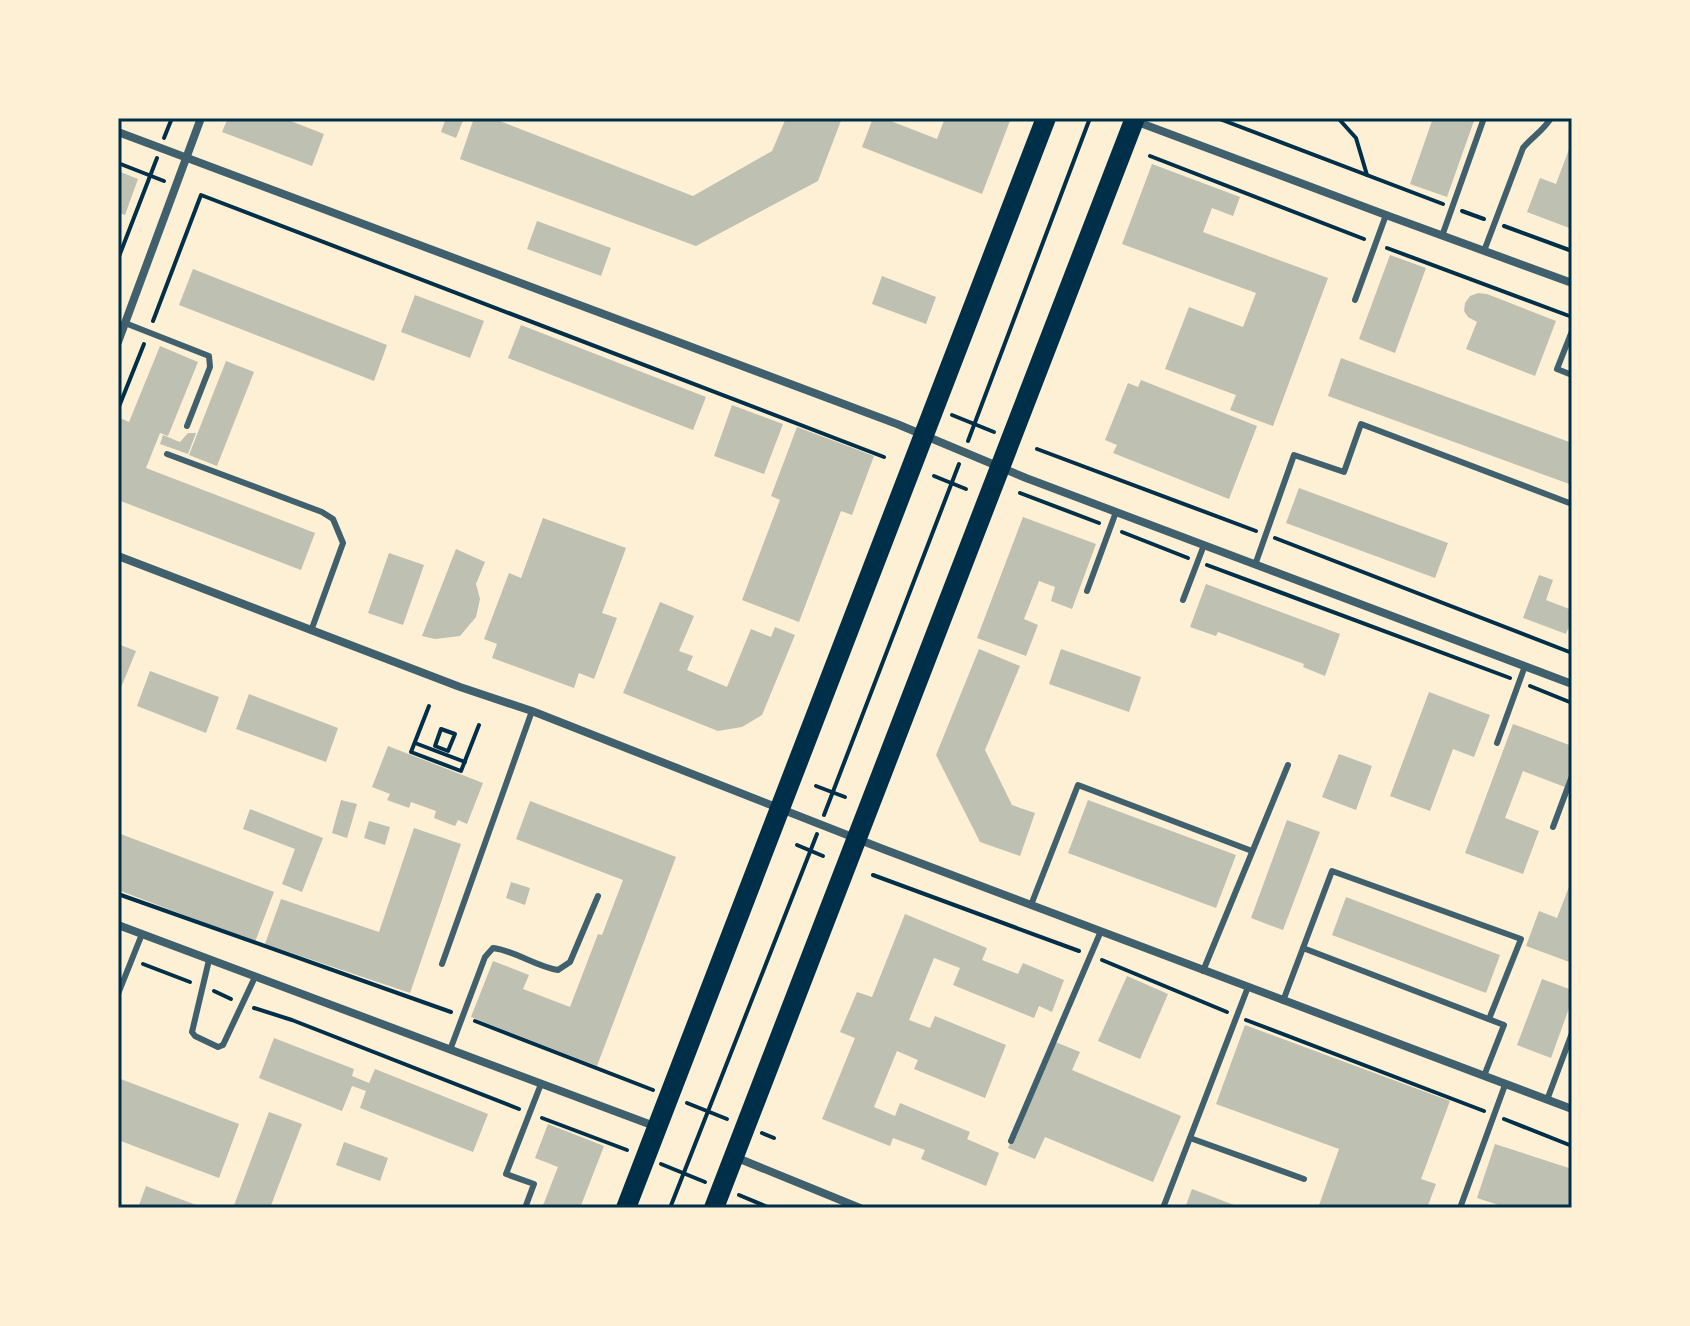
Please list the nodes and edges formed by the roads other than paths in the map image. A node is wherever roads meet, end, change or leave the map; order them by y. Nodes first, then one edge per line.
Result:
1 (201, 118) edge
2 (1046, 118) edge
3 (1484, 118) edge
4 (1551, 118) edge
5 (1135, 119) edge
6 (118, 132) edge
7 (186, 158) junction
8 (1386, 215) junction
9 (1442, 236) junction
10 (1484, 251) junction
11 (1572, 283) edge
12 (1355, 300) dead end
13 (125, 323) junction
14 (1572, 331) edge
15 (118, 342) edge
16 (1572, 375) edge
17 (187, 426) dead end
18 (924, 434) junction
19 (167, 454) dead end
20 (999, 466) junction
21 (1572, 504) edge
22 (1116, 512) junction
23 (1204, 545) junction
24 (118, 556) edge
25 (1255, 565) junction
26 (1087, 591) dead end
27 (1183, 600) dead end
28 (311, 631) junction
29 (1525, 666) junction
30 (1572, 684) edge
31 (532, 711) junction
32 (1497, 743) dead end
33 (1288, 765) dead end
34 (1572, 776) edge
35 (780, 809) junction
36 (1553, 827) dead end
37 (856, 839) junction
38 (1252, 851) junction
39 (598, 896) dead end
40 (1031, 905) junction
41 (118, 925) edge
42 (1101, 931) junction
43 (142, 934) junction
44 (1303, 948) junction
45 (209, 960) junction
46 (442, 964) dead end
47 (1203, 971) junction
48 (255, 977) junction
49 (1248, 987) junction
50 (118, 994) edge
51 (1283, 1001) junction
52 (1489, 1019) junction
53 (1572, 1033) edge
54 (450, 1050) junction
55 (1484, 1076) junction
56 (541, 1084) junction
57 (1505, 1085) junction
58 (1547, 1100) junction
59 (1572, 1109) edge
60 (657, 1127) junction
61 (1190, 1138) junction
62 (1011, 1141) dead end
63 (734, 1157) junction
64 (1304, 1179) dead end
65 (525, 1208) edge
66 (626, 1208) edge
67 (714, 1208) edge
68 (860, 1208) edge
69 (1163, 1208) edge
70 (1460, 1208) edge

1 - 7 street
2 - 18 main road
3 - 9 lane
4 - 10 lane
5 - 8 street
5 - 20 main road
6 - 7 street
7 - 13 street
7 - 18 street
8 - 9 street
8 - 12 lane
9 - 10 street
10 - 11 street
13 - 15 street
13 - 17 lane
14 - 16 lane
18 - 20 street
18 - 35 main road
19 - 28 lane
20 - 22 street
20 - 37 main road
21 - 25 lane
22 - 23 street
22 - 26 lane
23 - 25 street
23 - 27 lane
24 - 28 street
25 - 29 street
28 - 31 street
29 - 30 street
29 - 32 lane
31 - 35 street
31 - 46 lane
33 - 38 lane
34 - 36 lane
35 - 37 street
35 - 60 main road
37 - 40 street
37 - 63 main road
38 - 40 lane
38 - 47 lane
39 - 54 lane
40 - 42 street
41 - 43 street
42 - 47 street
42 - 62 lane
43 - 45 street
43 - 50 lane
44 - 51 lane
44 - 52 lane
44 - 52 lane
45 - 48 street
45 - 48 lane
47 - 49 street
48 - 54 street
49 - 51 street
49 - 61 lane
51 - 55 street
52 - 55 lane
53 - 58 lane
54 - 56 street
55 - 57 street
56 - 60 street
56 - 65 lane
57 - 58 street
57 - 70 lane
58 - 59 street
60 - 66 main road
61 - 64 lane
61 - 69 lane
63 - 67 main road
63 - 68 street

